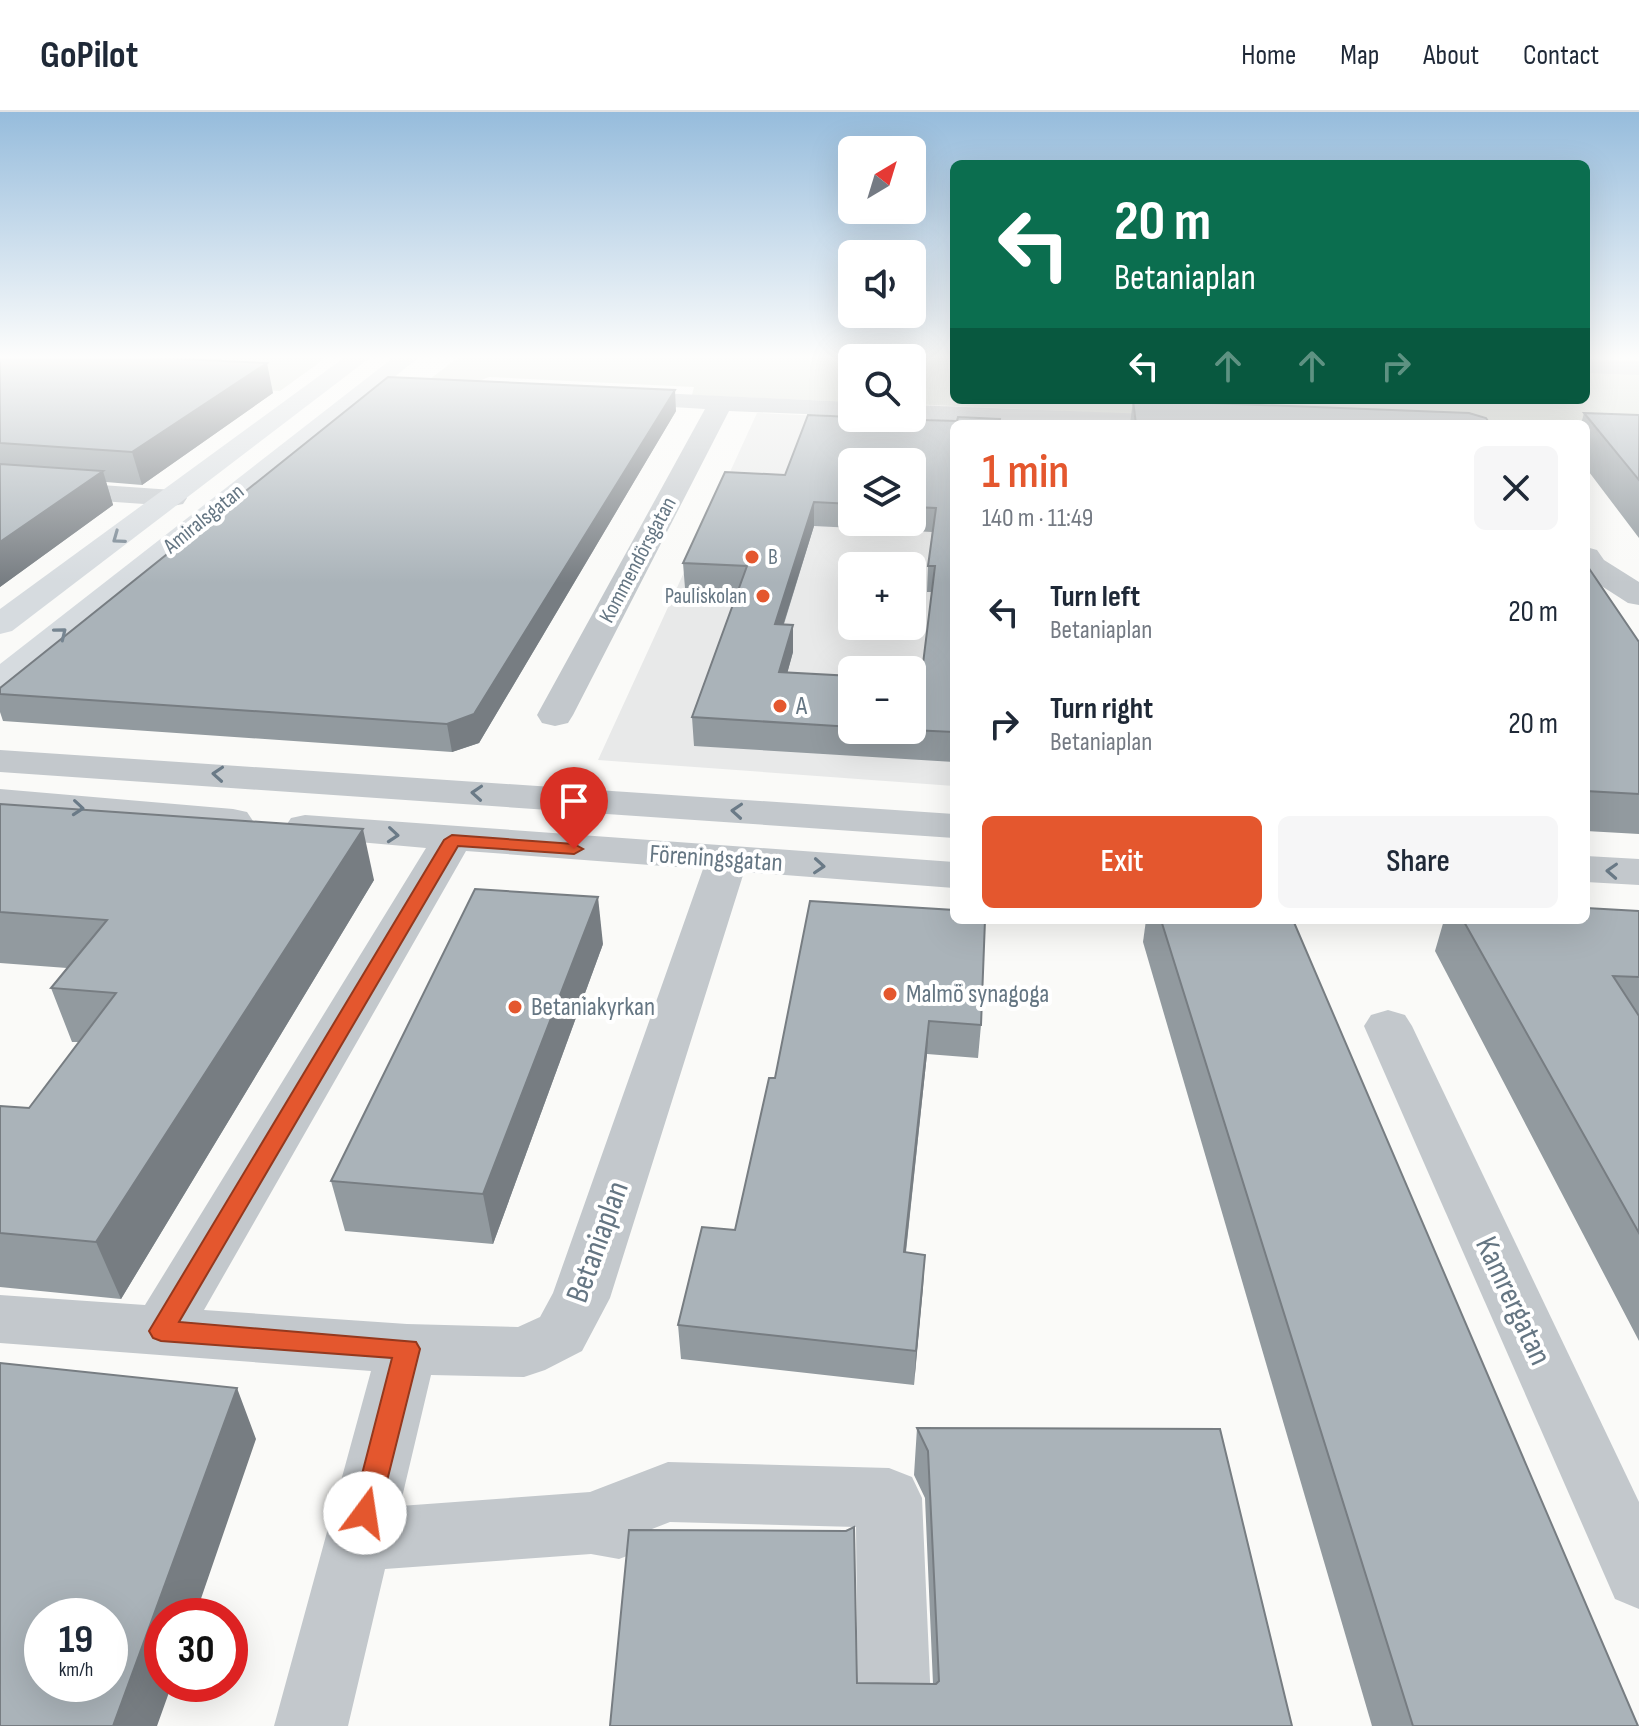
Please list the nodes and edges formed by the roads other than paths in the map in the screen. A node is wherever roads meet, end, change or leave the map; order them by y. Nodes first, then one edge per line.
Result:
1 (260, 432) edge
2 (313, 432) edge
3 (705, 432) edge
4 (0, 486) edge
5 (173, 498) junction
6 (1590, 563) edge
7 (1639, 596) edge
8 (0, 624) edge
9 (0, 681) edge
10 (555, 715) dead end
11 (0, 761) edge
12 (0, 801) edge
13 (950, 826) edge
14 (452, 840) junction
15 (727, 860) junction
16 (1590, 869) edge
17 (1639, 872) edge
18 (950, 875) edge
19 (1388, 1026) dead end
20 (0, 1319) edge
21 (161, 1331) junction
22 (407, 1349) junction
23 (591, 1523) junction
24 (358, 1540) junction
25 (845, 1542) edge
26 (1639, 1576) edge
27 (311, 1726) edge
28 (895, 1726) edge

1 - 5 main road, Amiralsgatan
9 -> 2 main road, Amiralsgatan
3 - 10 street, Kommendörsgatan
4 - 5 street, Amiralsgatan
5 -> 8 main road, Amiralsgatan
6 - 7 street
13 -> 11 street, Föreningsgatan
12 -> 14 street, Föreningsgatan
14 - 15 street, Föreningsgatan
14 - 21 street
15 -> 18 street, Föreningsgatan
15 - 22 street, Betaniaplan
17 -> 16 street
19 - 26 street, Kamrergatan
20 - 21 street, Betaniaplan
21 - 22 street, Betaniaplan
22 - 24 street
23 - 24 street
23 - 25 street
23 - 28 street
24 - 27 street

